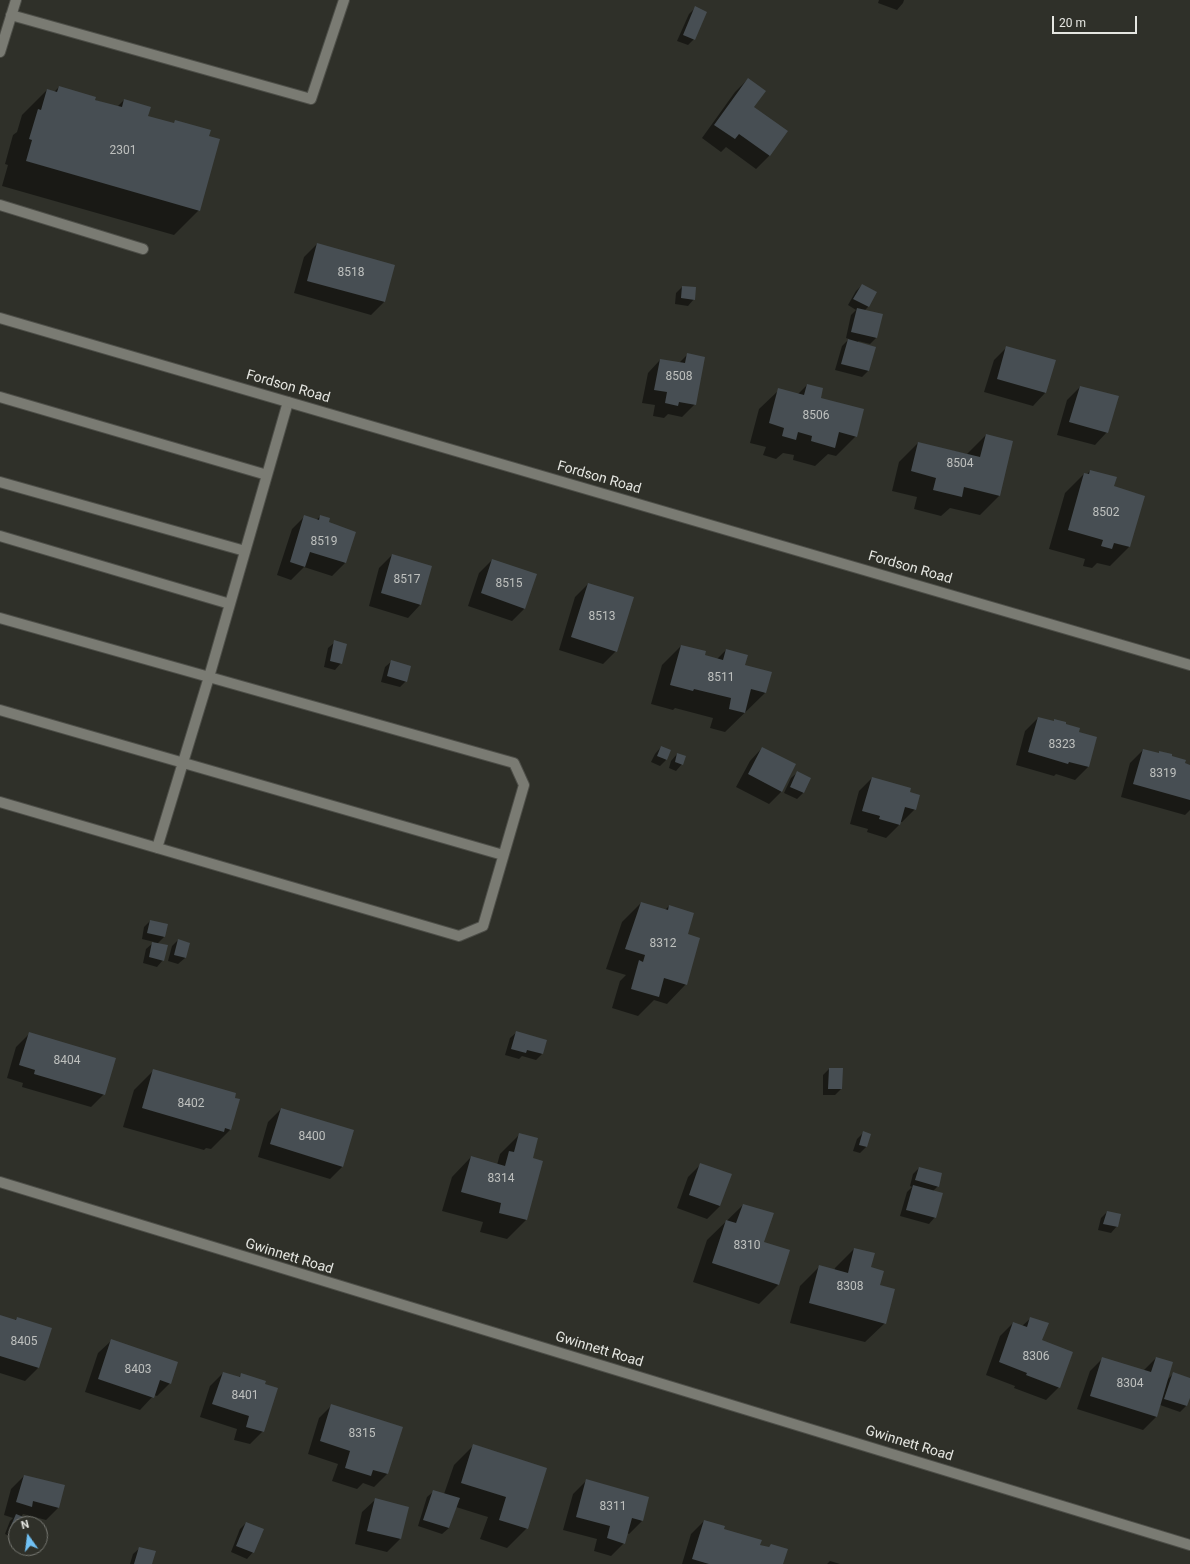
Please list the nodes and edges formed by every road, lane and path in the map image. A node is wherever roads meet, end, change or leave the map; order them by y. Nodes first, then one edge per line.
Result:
1 (16, 0) edge
2 (344, 0) edge
3 (11, 15) junction
4 (0, 52) edge
5 (0, 206) edge
6 (143, 249) dead end
7 (0, 318) edge
8 (0, 397) edge
9 (288, 402) junction
10 (267, 475) junction
11 (0, 482) edge
12 (0, 536) edge
13 (245, 551) junction
14 (230, 604) junction
15 (0, 618) edge
16 (1190, 665) edge
17 (209, 677) junction
18 (0, 710) edge
19 (183, 763) junction
20 (0, 802) edge
21 (157, 848) junction
22 (503, 855) junction
23 (0, 1182) edge
24 (1190, 1545) edge

1 - 3 street
2 - 3 street
3 - 4 street
5 - 6 street
7 - 9 street, Fordson Road
8 - 10 street
9 - 10 street
9 - 16 street, Fordson Road
10 - 13 street
11 - 13 street
12 - 14 street
13 - 14 street
14 - 17 street
15 - 17 street
17 - 19 street
17 - 22 street
18 - 19 street
19 - 21 street
19 - 22 street
20 - 21 street
21 - 22 street
23 - 24 street, Gwinnett Road

